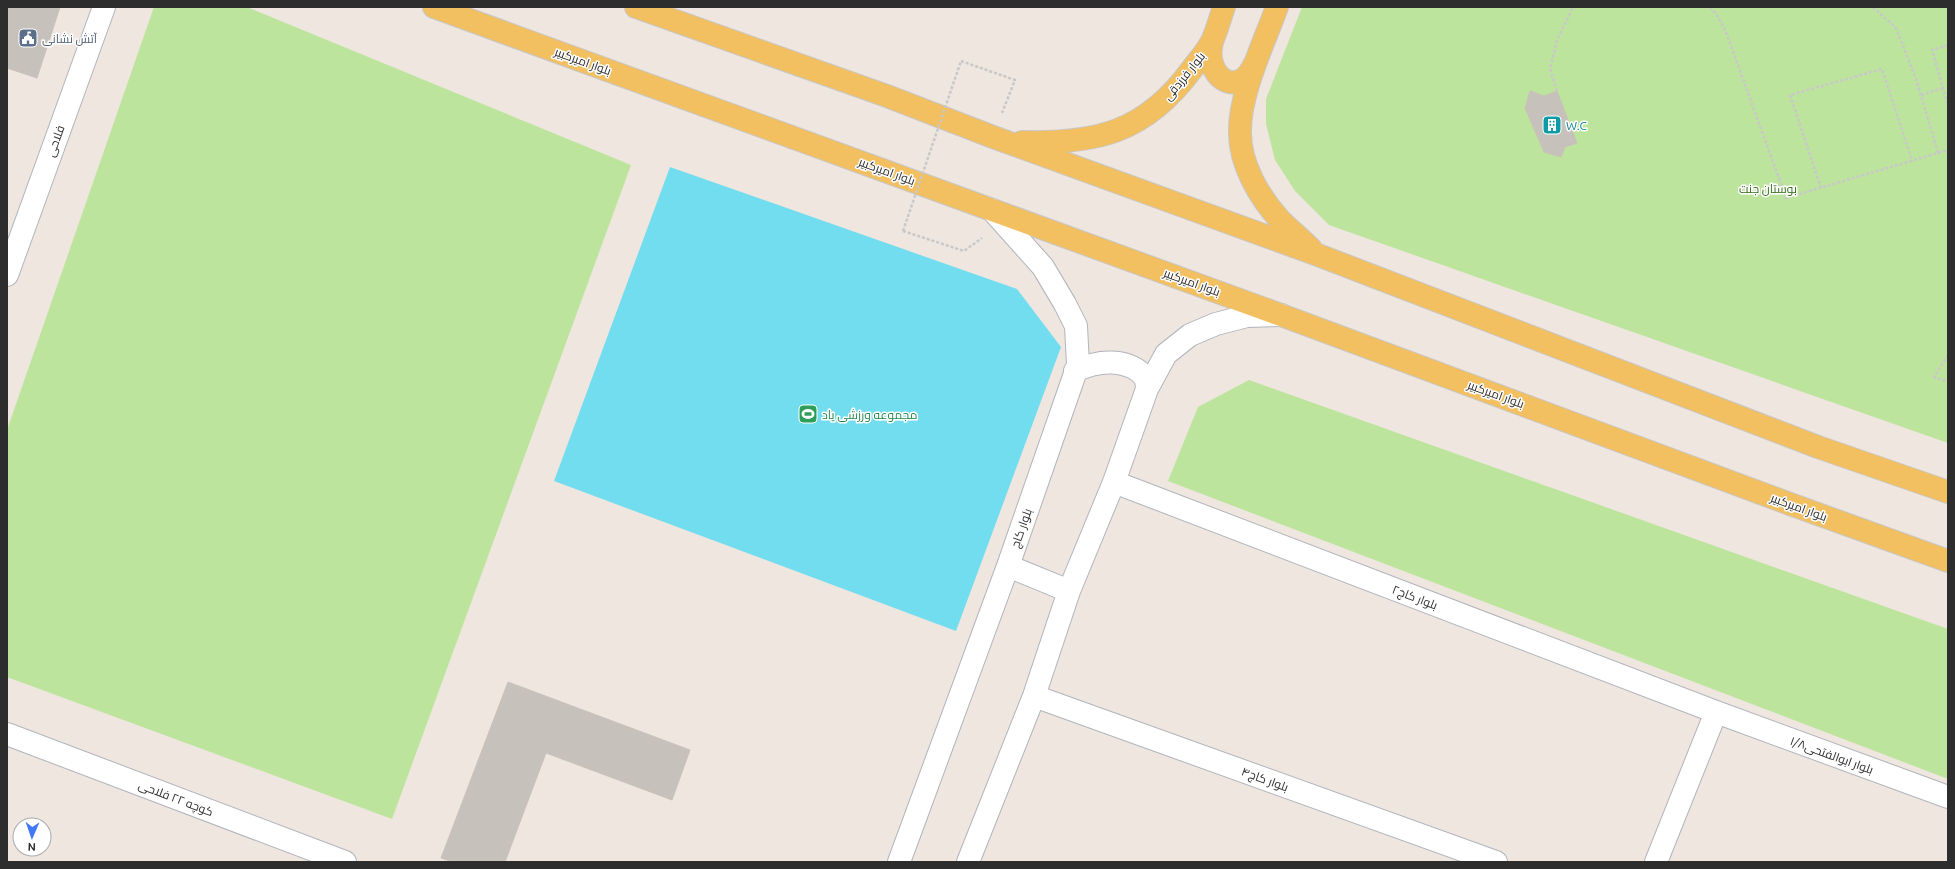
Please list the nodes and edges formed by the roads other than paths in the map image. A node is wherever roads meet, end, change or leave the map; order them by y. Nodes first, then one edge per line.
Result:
1 (104, 7) edge
2 (434, 7) edge
3 (636, 7) edge
4 (1224, 7) edge
5 (1277, 7) edge
6 (1212, 42) junction
7 (1259, 57) junction
8 (999, 140) junction
9 (992, 210) junction
10 (15, 225) edge
11 (1318, 255) junction
12 (7, 275) edge
13 (1281, 314) junction
14 (1075, 371) junction
15 (1147, 389) junction
16 (1114, 482) junction
17 (1948, 492) edge
18 (1948, 561) edge
19 (1008, 566) junction
20 (1069, 591) junction
21 (1034, 696) junction
22 (1716, 712) junction
23 (7, 734) edge
24 (1948, 797) edge
25 (345, 862) edge
26 (898, 862) edge
27 (968, 862) edge
28 (1496, 862) edge
29 (1656, 862) edge

1 - 10 street, فلاحی
2 - 9 main road, بلوار امیرکبیر
3 - 8 main road
4 - 6 main road, بلوار فرزدقی
5 - 7 main road
6 - 7 main road
6 - 8 main road, بلوار فرزدقی
7 - 11 main road
8 - 11 main road
9 - 13 main road, بلوار امیرکبیر
9 - 14 street, بلوار کاج
10 - 12 street, فلاحی
11 - 17 main road
13 - 15 street
13 - 18 main road, بلوار امیرکبیر
14 - 15 street
14 - 19 street, بلوار کاج
15 - 16 street
16 - 20 street
16 - 22 street, بلوار کاج۲
19 - 20 street
19 - 26 street, بلوار کاج
20 - 21 street
21 - 27 street
21 - 28 street, بلوار کاج۴
22 - 24 street, بلوار ابوالفتحی۱/۸
22 - 29 street
23 - 25 street, کوچه ۲۲ فلاحی

